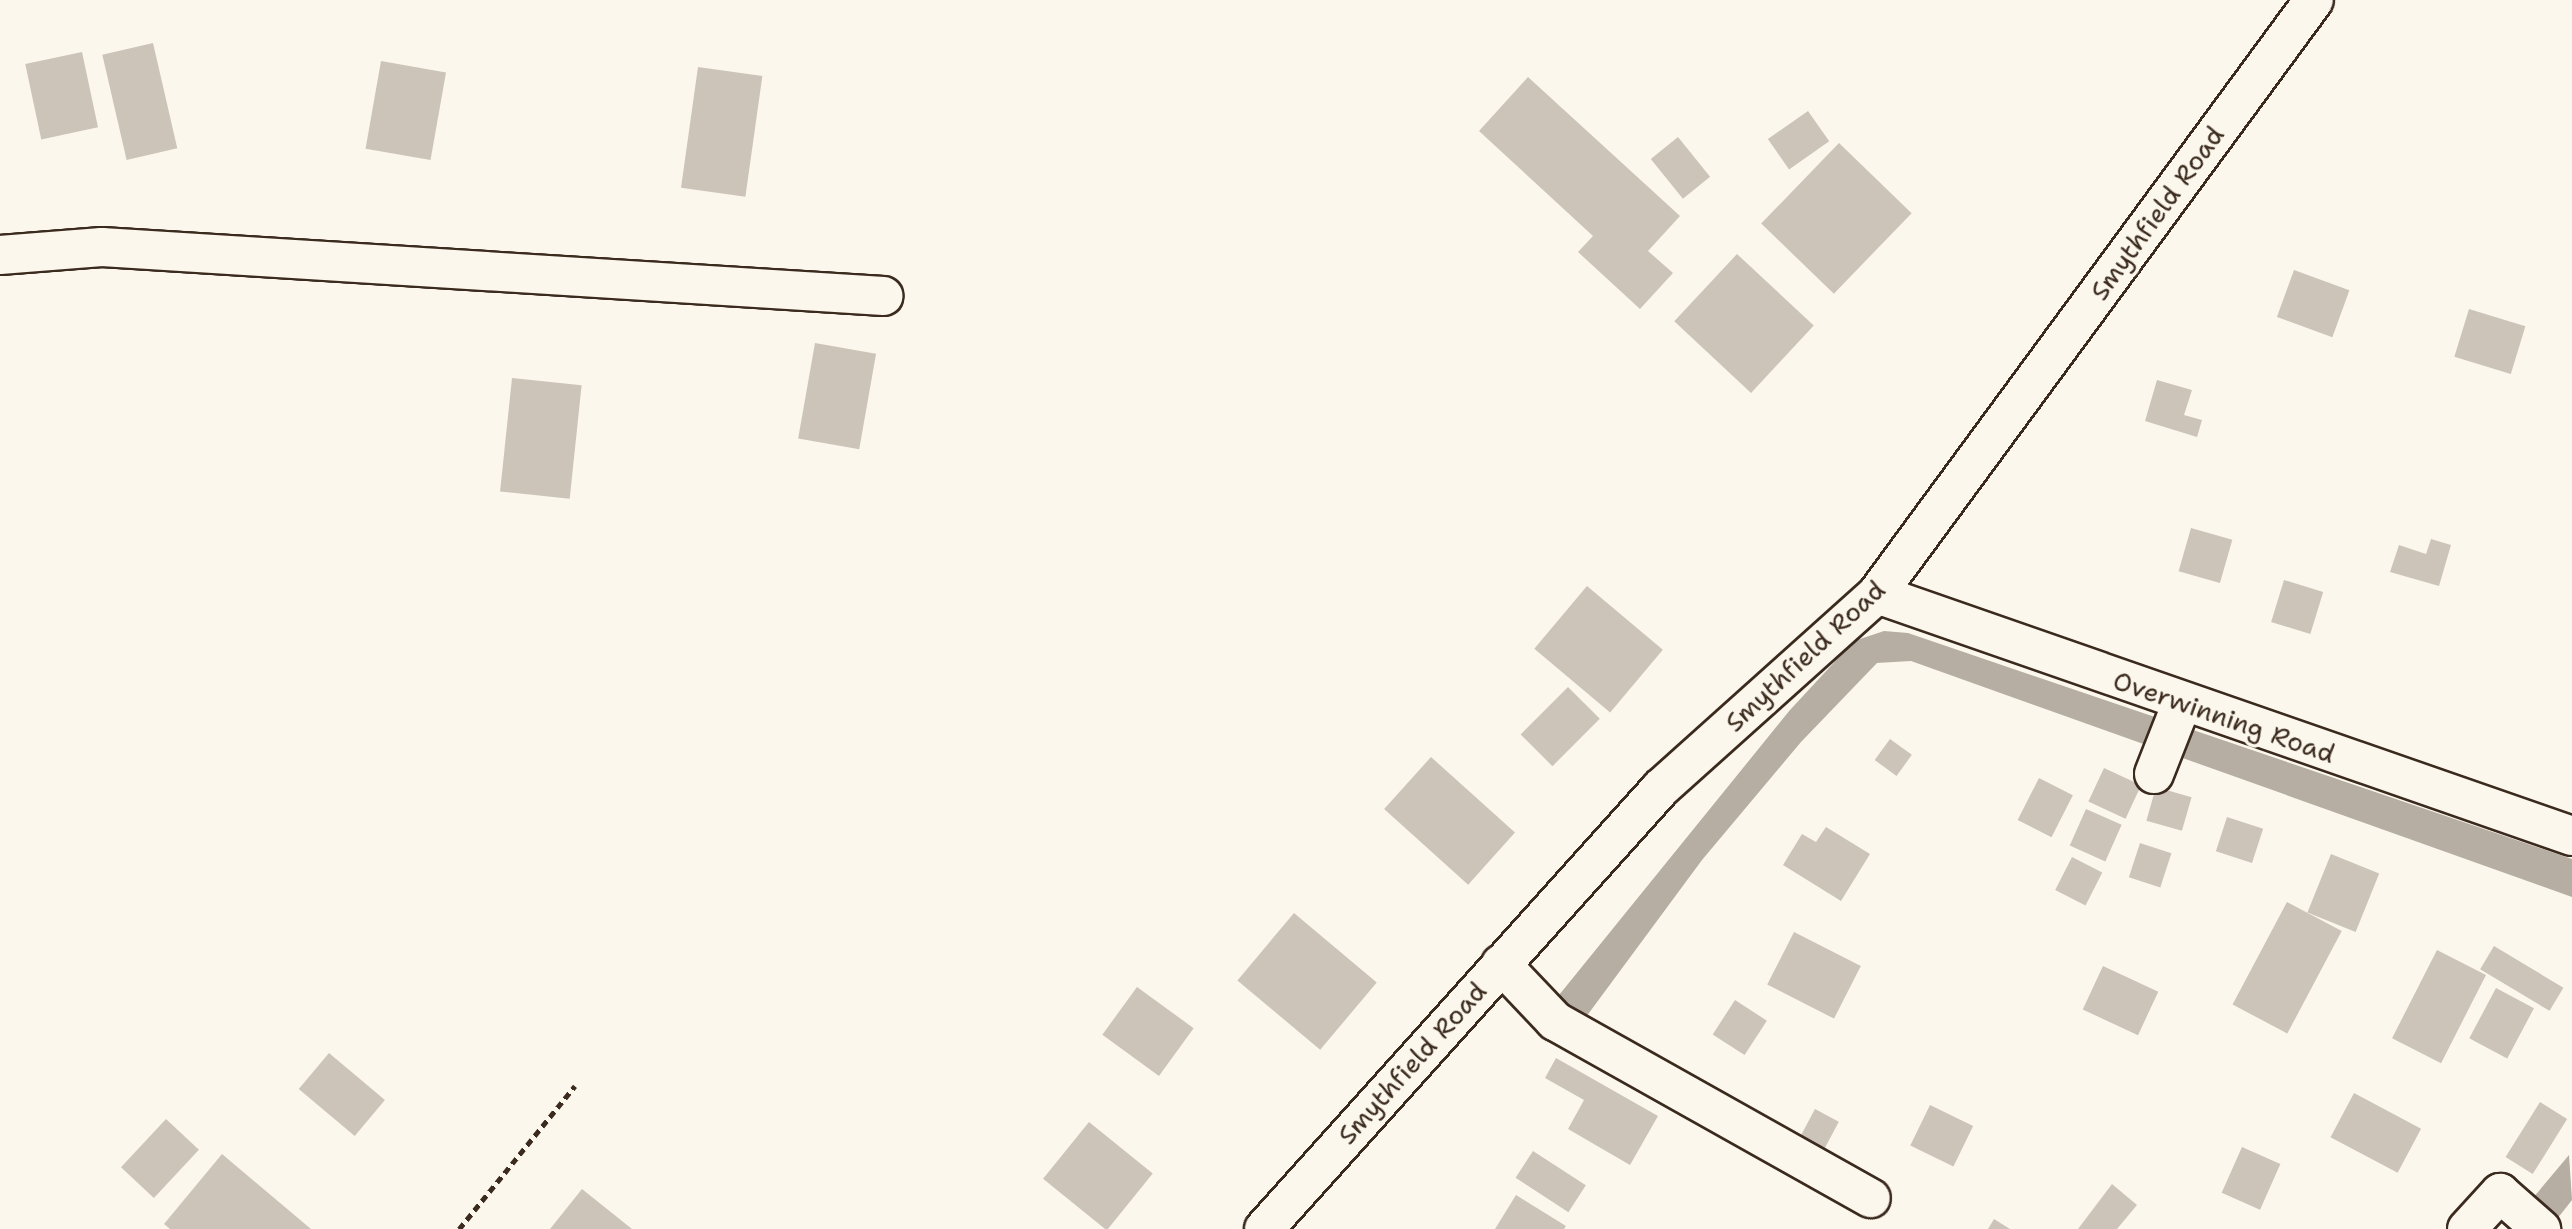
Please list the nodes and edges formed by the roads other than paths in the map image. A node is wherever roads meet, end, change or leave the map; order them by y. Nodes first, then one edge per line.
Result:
1 (2314, 0) edge
2 (0, 256) edge
3 (883, 296) dead end
4 (1877, 594) junction
5 (2179, 711) junction
6 (2156, 769) dead end
7 (2572, 836) edge
8 (1501, 964) junction
9 (1871, 1198) dead end
10 (2520, 1211) edge
11 (1264, 1229) edge
12 (2467, 1229) edge

1 - 4 street, Smythfield Road
2 - 3 street
4 - 5 street, Overwinning Road
4 - 8 street, Smythfield Road
5 - 6 street
5 - 7 street, Overwinning Road
8 - 9 street
8 - 11 street, Smythfield Road
10 - 12 street

